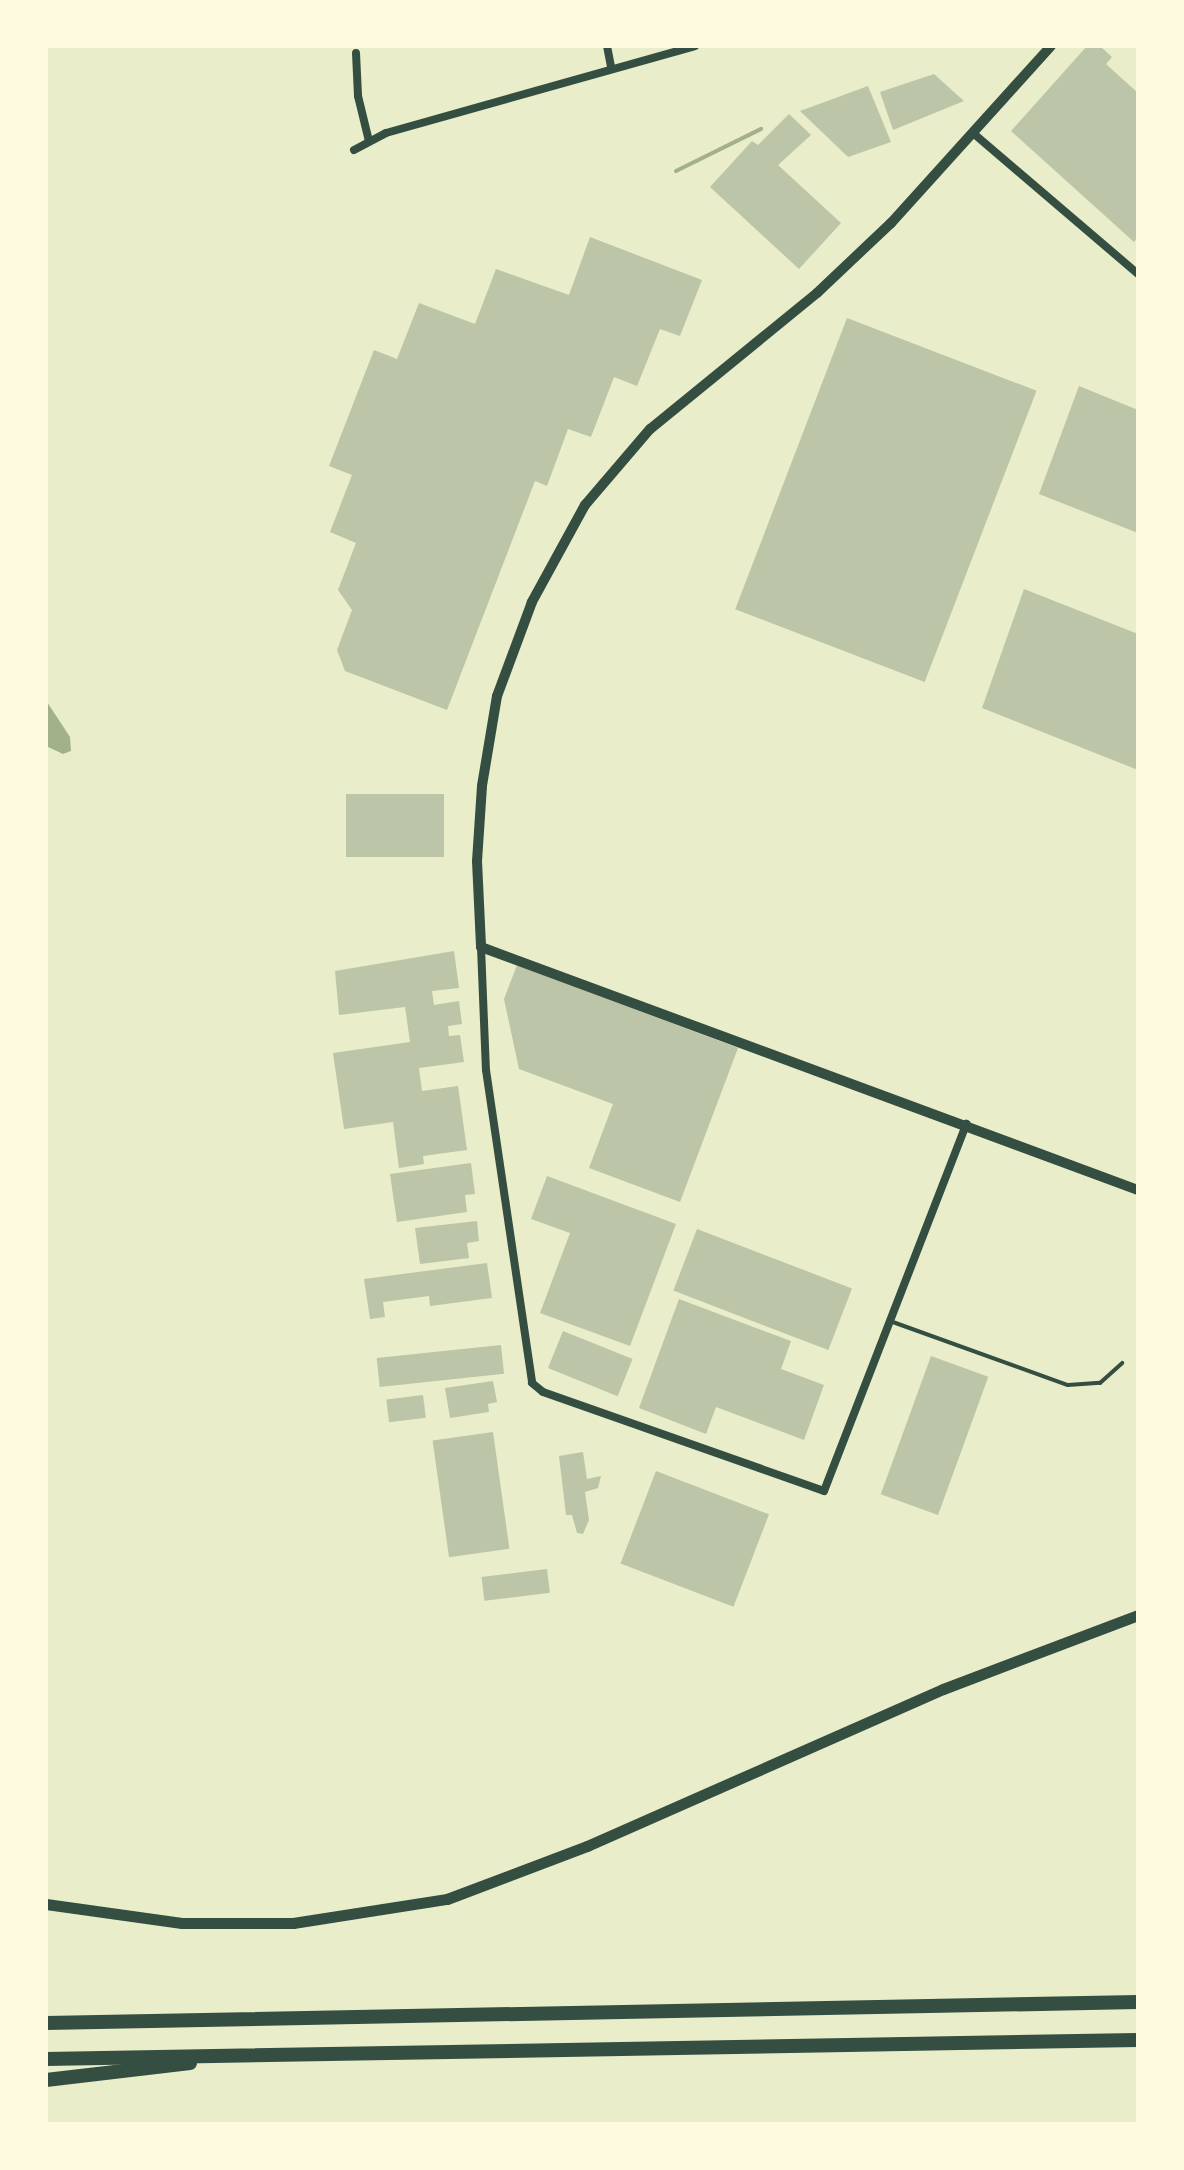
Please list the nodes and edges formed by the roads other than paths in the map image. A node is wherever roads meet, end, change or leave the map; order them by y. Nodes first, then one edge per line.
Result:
1 (607, 46) edge
2 (695, 46) edge
3 (1051, 46) edge
4 (356, 53) dead end
5 (611, 67) junction
6 (973, 133) junction
7 (369, 141) junction
8 (354, 150) dead end
9 (1138, 274) edge
10 (481, 947) junction
11 (966, 1124) junction
12 (1138, 1190) edge
13 (890, 1321) junction
14 (1122, 1363) dead end
15 (1138, 1615) edge
16 (46, 1904) edge
17 (1138, 2002) edge
18 (46, 2023) edge
19 (1138, 2040) edge
20 (233, 2056) junction
21 (46, 2059) edge
22 (46, 2080) edge

1 - 5 street
2 - 5 street
3 - 6 street
4 - 7 street
5 - 7 street
6 - 9 street
6 - 10 street
7 - 8 street
10 - 11 street
10 - 13 street
11 - 12 street
11 - 13 street
13 - 14 lane
15 - 16 main road
17 - 18 highway
19 - 20 highway
20 - 21 highway
20 - 22 highway

